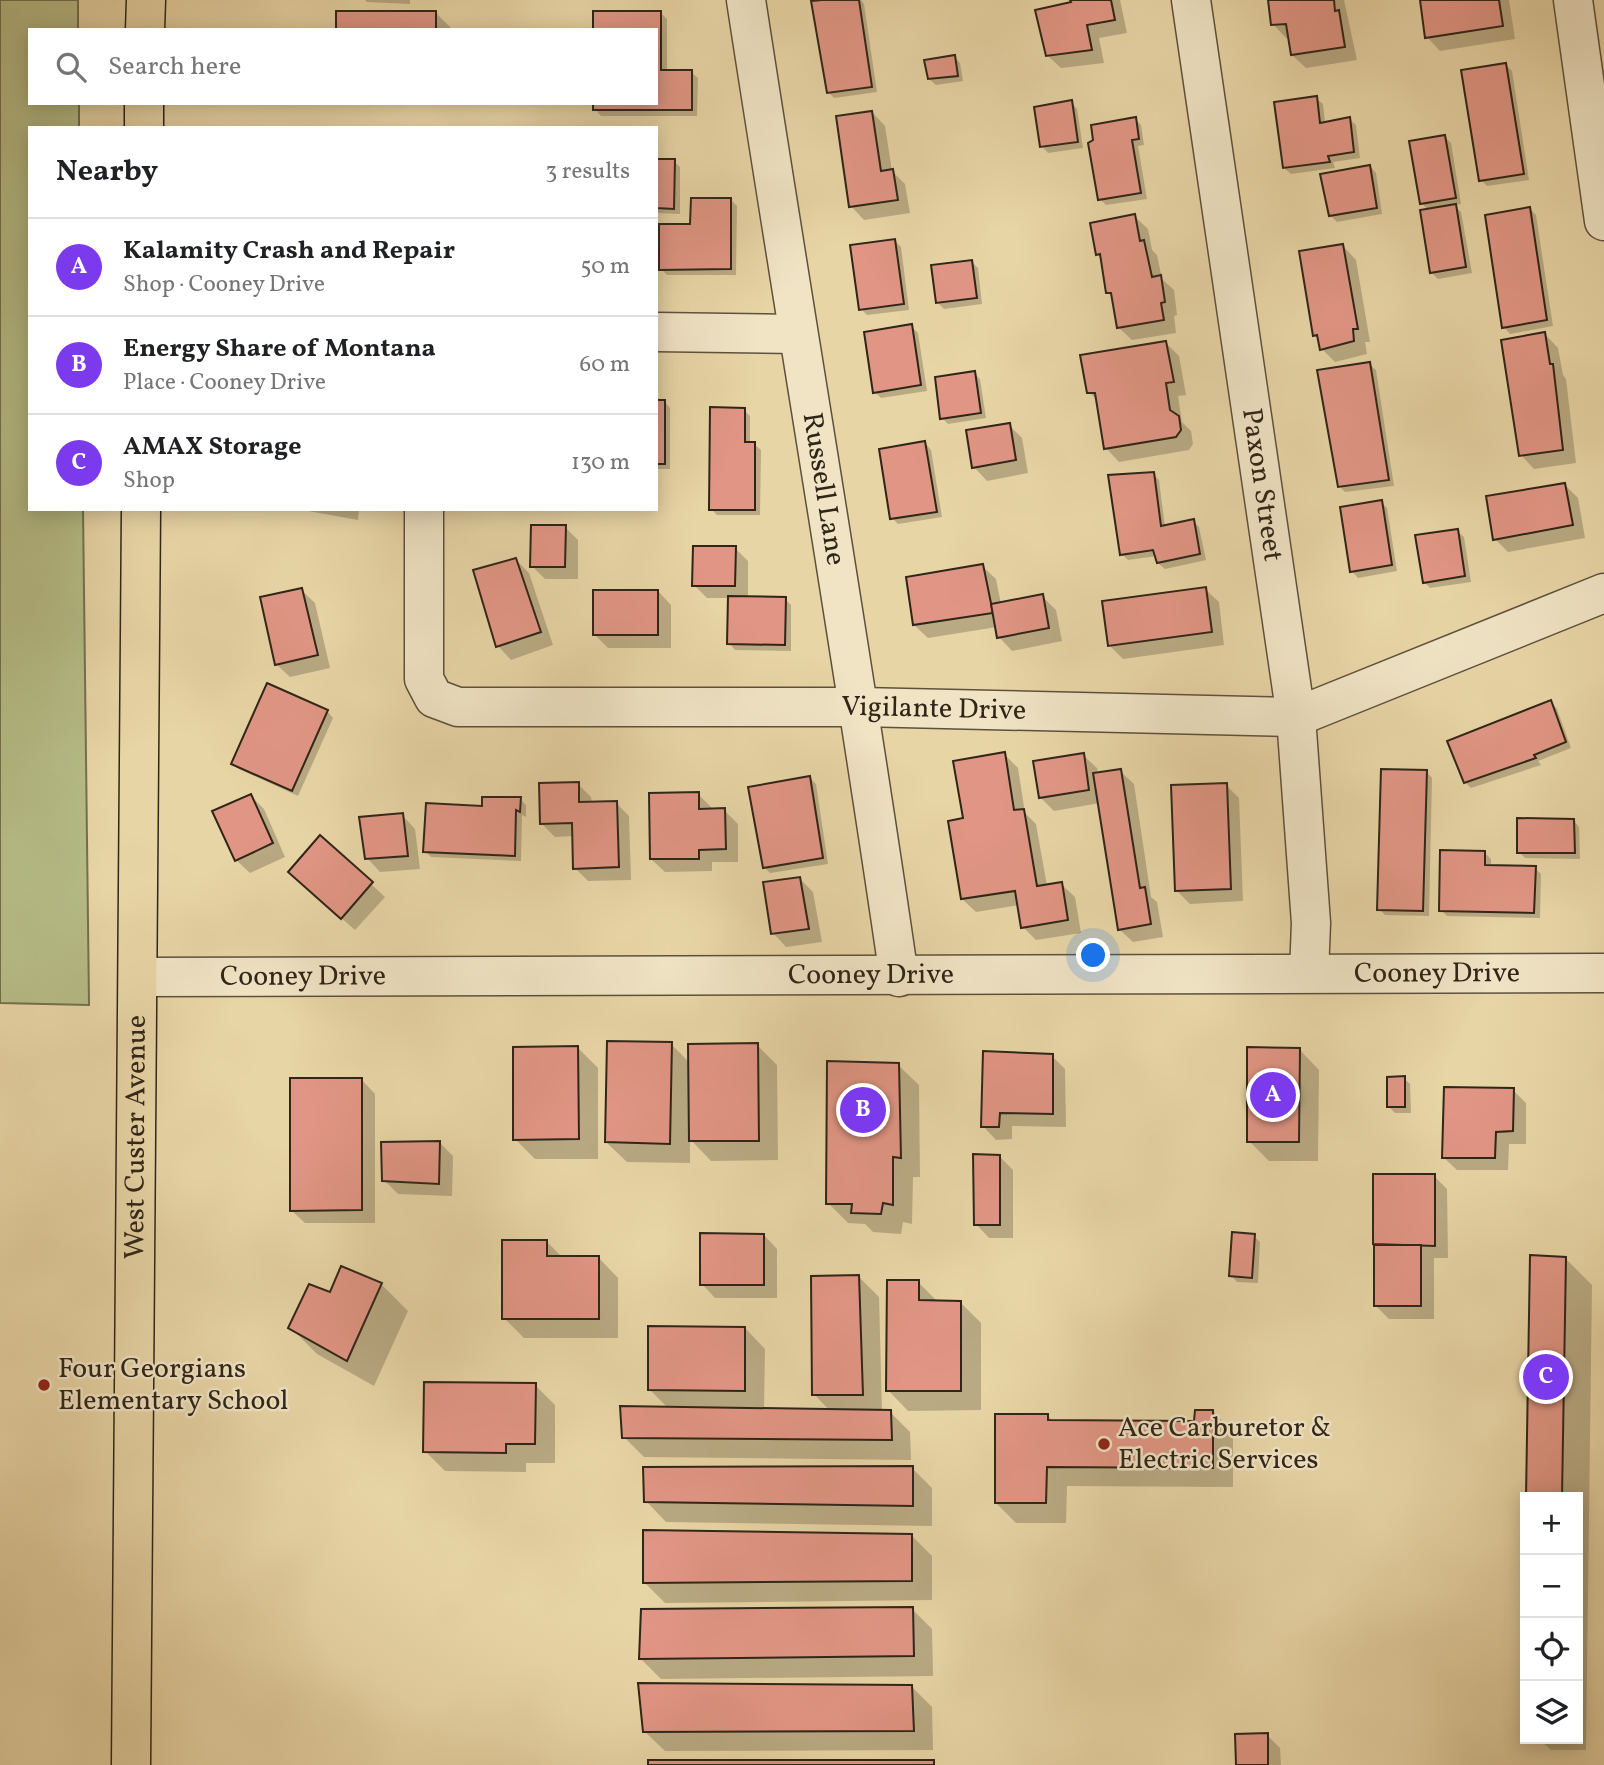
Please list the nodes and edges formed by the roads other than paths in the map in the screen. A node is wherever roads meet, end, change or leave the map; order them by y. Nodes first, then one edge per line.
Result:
1 (146, 0) edge
2 (746, 0) edge
3 (1191, 0) edge
4 (1573, 0) edge
5 (145, 28) edge
6 (144, 105) edge
7 (144, 126) edge
8 (1604, 221) edge
9 (658, 332) edge
10 (797, 334) junction
11 (141, 511) edge
12 (424, 511) edge
13 (1604, 593) edge
14 (860, 707) junction
15 (1296, 717) junction
16 (1309, 973) junction
17 (1604, 974) edge
18 (139, 977) junction
19 (899, 977) junction
20 (131, 1765) edge

1 - 5 main road
2 - 10 street, Russell Lane
3 - 15 street, Paxon Street
4 - 8 street
6 - 7 main road
9 - 10 street
10 - 14 street, Russell Lane
11 - 18 main road, West Custer Avenue
12 - 14 street, Vigilante Drive
13 - 15 street, Vigilante Drive
14 - 15 street, Vigilante Drive
14 - 19 street, Russell Lane
15 - 16 street, Paxon Street
16 - 17 street, Cooney Drive
16 - 19 street, Cooney Drive
18 - 19 street, Cooney Drive
18 - 20 main road, West Custer Avenue

